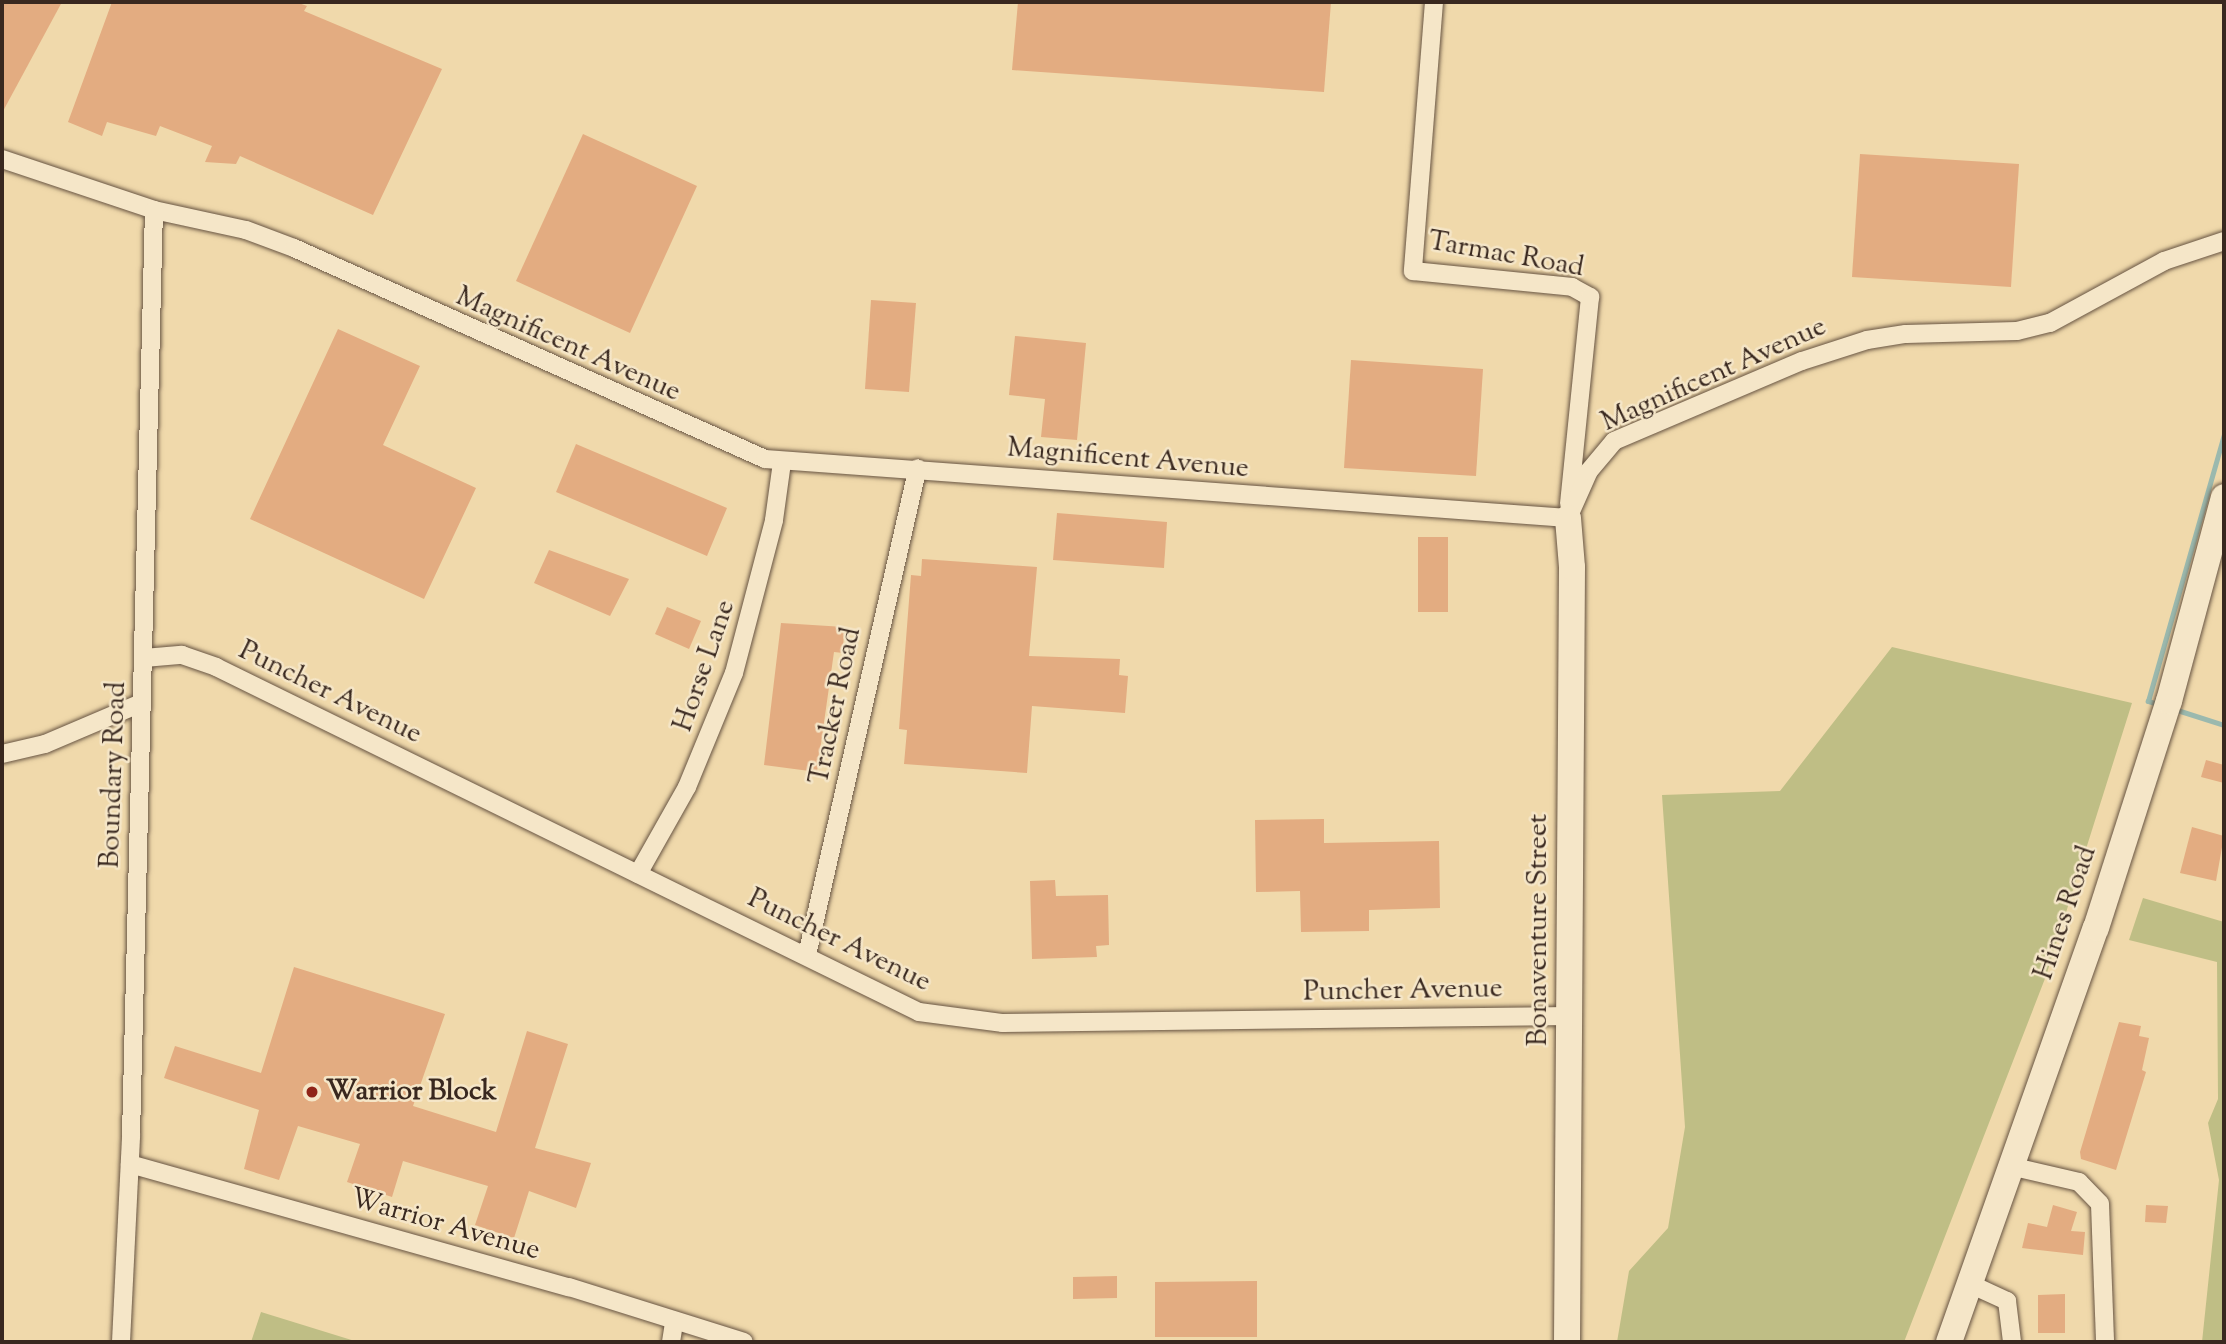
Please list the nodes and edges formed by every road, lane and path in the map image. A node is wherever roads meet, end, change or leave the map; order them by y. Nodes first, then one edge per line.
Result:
1 (1434, 2) edge
2 (2, 159) edge
3 (154, 210) junction
4 (2224, 241) edge
5 (782, 462) junction
6 (918, 468) junction
7 (2224, 498) edge
8 (1568, 518) junction
9 (144, 658) junction
10 (141, 703) junction
11 (2, 754) edge
12 (638, 874) junction
13 (807, 955) junction
14 (1570, 1016) junction
15 (130, 1164) junction
16 (2010, 1166) junction
17 (1970, 1284) junction
18 (674, 1323) junction
19 (121, 1342) edge
20 (671, 1342) edge
21 (744, 1342) edge
22 (1567, 1342) edge
23 (1949, 1342) edge
24 (2012, 1342) edge
25 (2105, 1342) edge

1 - 8 street, Tarmac Road
2 - 3 street, Magnificent Avenue
3 - 5 street, Magnificent Avenue
3 - 9 street, Boundary Road
4 - 8 street, Magnificent Avenue
5 - 6 street, Magnificent Avenue
5 - 12 street, Horse Lane
6 - 8 street, Magnificent Avenue
6 - 13 street, Tracker Road
7 - 16 street, Hines Road
8 - 14 street, Bonaventure Street
9 - 10 street, Boundary Road
9 - 12 street, Puncher Avenue
10 - 11 street
10 - 15 street, Boundary Road
12 - 13 street, Puncher Avenue
13 - 14 street, Puncher Avenue
14 - 22 street, Bonaventure Street
15 - 18 street, Warrior Avenue
15 - 19 street, Boundary Road
16 - 17 street, Hines Road
16 - 25 street
17 - 23 street, Hines Road
17 - 24 street
18 - 20 street
18 - 21 street, Warrior Avenue

